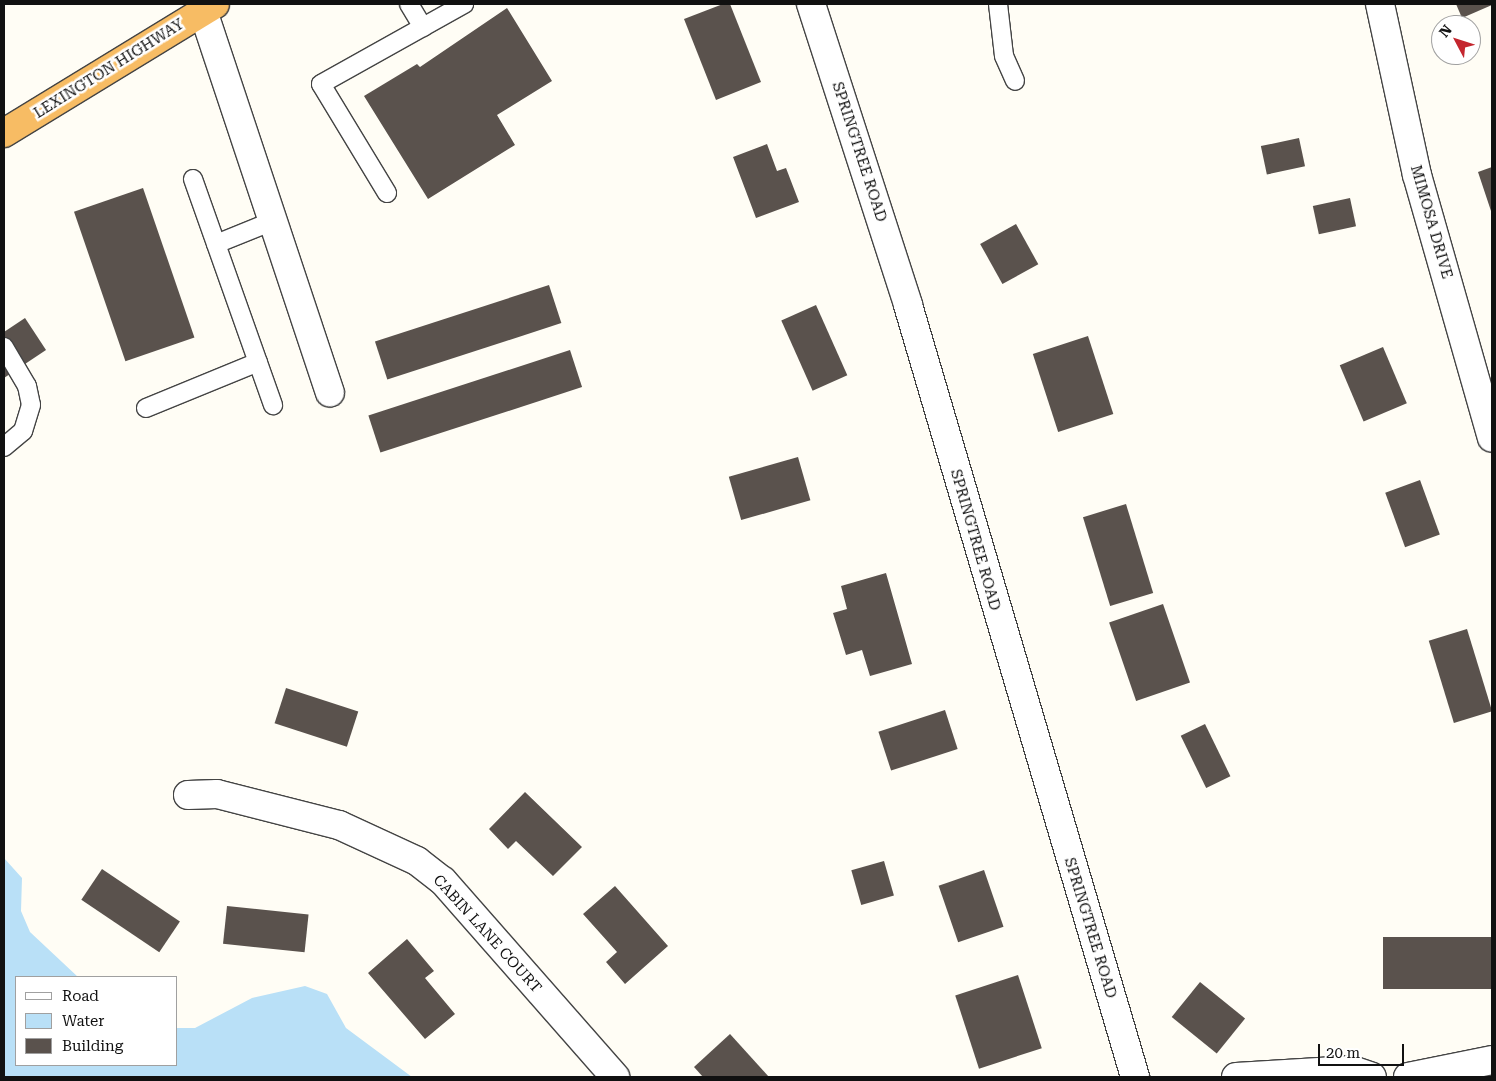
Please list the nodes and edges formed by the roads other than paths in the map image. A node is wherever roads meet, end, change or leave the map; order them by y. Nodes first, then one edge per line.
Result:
1 (409, 4) edge
2 (464, 4) edge
3 (811, 4) edge
4 (998, 4) edge
5 (1380, 4) edge
6 (209, 7) edge
7 (423, 27) junction
8 (1015, 81) dead end
9 (4, 133) edge
10 (193, 179) dead end
11 (387, 193) dead end
12 (273, 221) junction
13 (216, 244) junction
14 (4, 347) edge
15 (258, 362) junction
16 (330, 392) dead end
17 (273, 406) dead end
18 (146, 408) dead end
19 (1492, 438) edge
20 (4, 447) edge
21 (188, 795) dead end
22 (1492, 1060) edge
23 (615, 1077) edge
24 (1135, 1077) edge
25 (1236, 1077) edge
26 (1372, 1077) edge
27 (1408, 1077) edge

1 - 7 lane
2 - 7 lane
3 - 24 street, SPRINGTREE ROAD
4 - 8 lane
5 - 19 street, MIMOSA DRIVE
6 - 9 highway, LEXINGTON HIGHWAY
6 - 12 street
7 - 11 lane
10 - 13 lane
12 - 13 lane
12 - 16 street
13 - 15 lane
14 - 20 lane
15 - 17 lane
15 - 18 lane
21 - 23 street, CABIN LANE COURT
22 - 27 street
25 - 26 street

